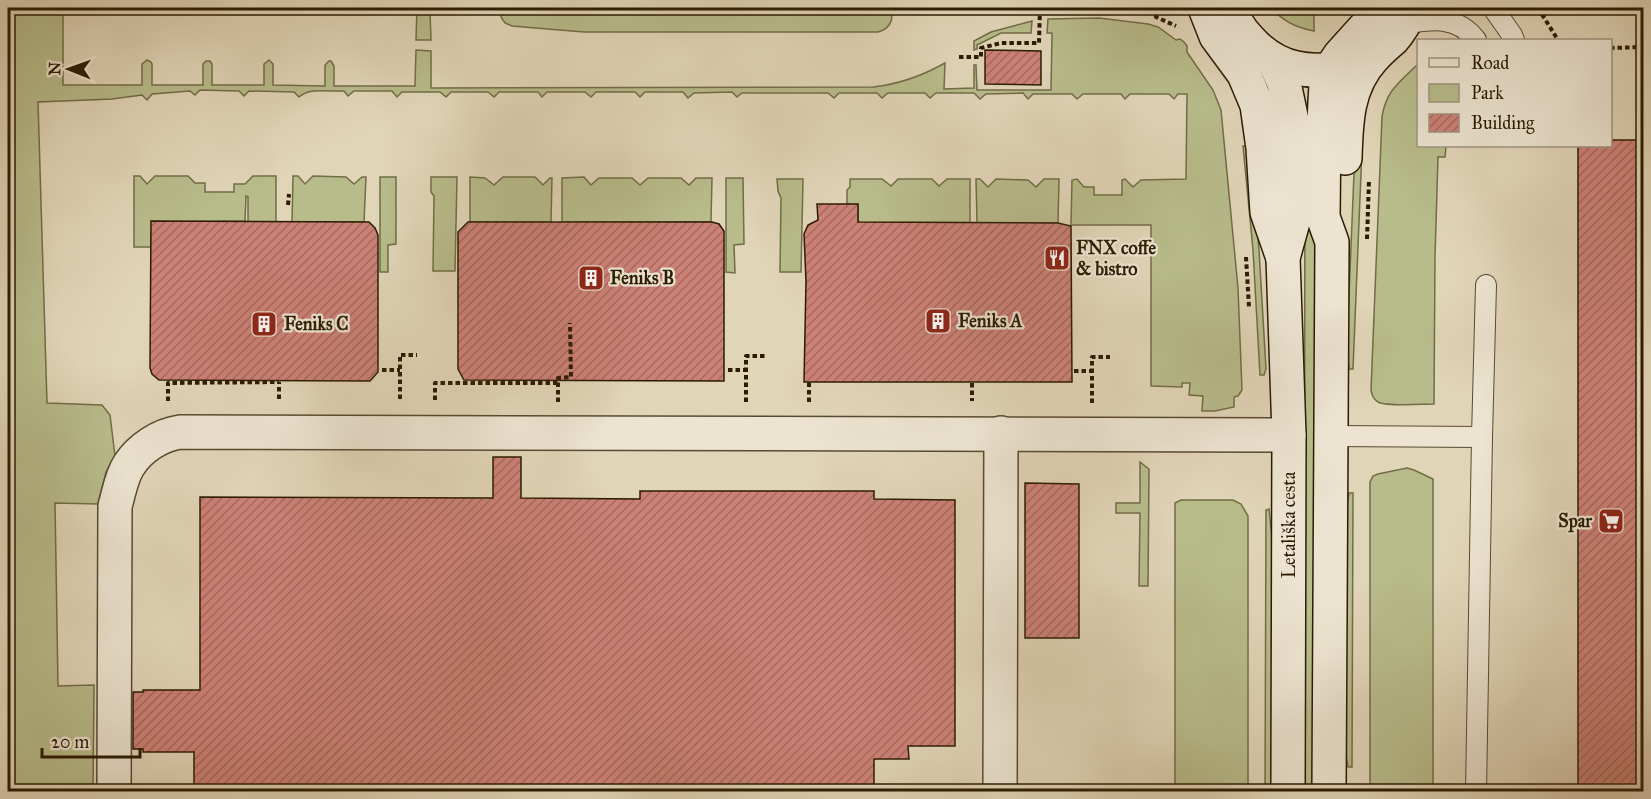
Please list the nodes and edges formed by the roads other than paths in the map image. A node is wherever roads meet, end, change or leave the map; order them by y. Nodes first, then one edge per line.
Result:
1 (1493, 8) edge
2 (1223, 10) edge
3 (1399, 13) edge
4 (1475, 39) edge
5 (1514, 39) edge
6 (1372, 58) junction
7 (1274, 61) junction
8 (1330, 70) junction
9 (1332, 242) junction
10 (1283, 258) junction
11 (1486, 285) dead end
12 (1001, 434) junction
13 (1289, 435) junction
14 (1330, 436) junction
15 (1482, 437) junction
16 (114, 792) edge
17 (1000, 792) edge
18 (1288, 792) edge
19 (1329, 792) edge
20 (1476, 792) edge

1 - 5 lane
2 - 7 main road, Letališka cesta
2 - 10 main road, Letališka cesta
3 - 4 lane
3 - 6 main road, Letališka cesta
3 - 8 main road, Letališka cesta
6 - 8 main road, Letališka cesta
6 - 9 main road, Letališka cesta
7 - 8 main road, Letališka cesta
7 - 10 main road, Letališka cesta
8 - 9 main road, Letališka cesta
9 - 14 main road, Letališka cesta
10 - 13 main road, Letališka cesta
11 - 15 lane
12 - 13 main road
12 - 16 main road
12 - 17 main road
13 - 18 main road, Letališka cesta
14 - 15 lane
14 - 19 main road, Letališka cesta
15 - 20 lane

